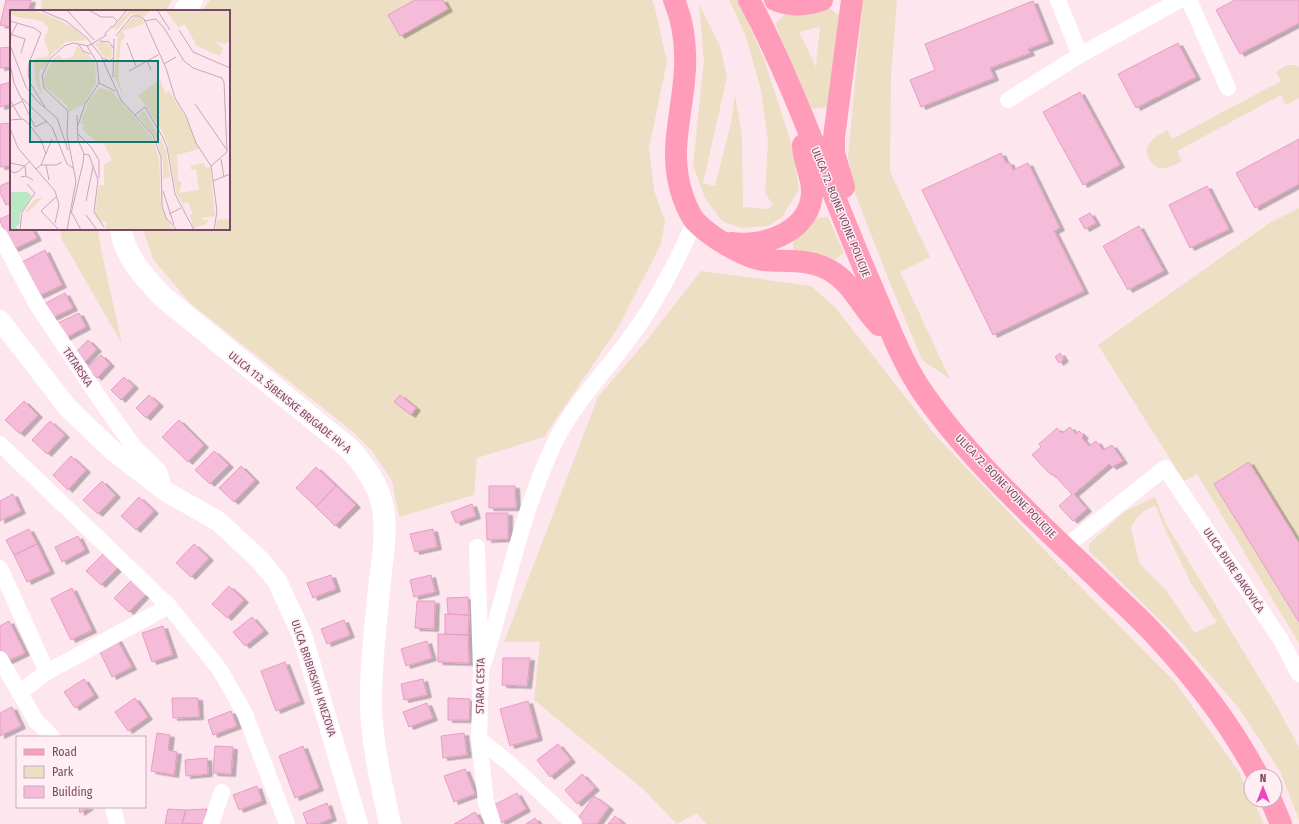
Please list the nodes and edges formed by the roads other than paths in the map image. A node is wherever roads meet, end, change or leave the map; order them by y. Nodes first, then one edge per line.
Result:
1 (192, 0) edge
2 (674, 0) edge
3 (749, 0) edge
4 (775, 0) edge
5 (822, 0) edge
6 (852, 0) edge
7 (1058, 0) edge
8 (1180, 0) edge
9 (1189, 0) edge
10 (186, 10) edge
11 (1080, 55) junction
12 (1228, 88) dead end
13 (1008, 100) dead end
14 (804, 122) junction
15 (695, 221) junction
16 (121, 230) edge
17 (0, 236) edge
18 (724, 242) junction
19 (855, 249) junction
20 (0, 320) edge
21 (892, 333) junction
22 (0, 444) edge
23 (164, 491) junction
24 (477, 547) dead end
25 (1065, 547) junction
26 (0, 568) edge
27 (169, 606) junction
28 (0, 659) edge
29 (481, 670) junction
30 (47, 672) junction
31 (1299, 674) edge
32 (20, 693) junction
33 (51, 736) edge
34 (479, 739) junction
35 (1254, 768) edge
36 (222, 792) dead end
37 (113, 808) edge
38 (1274, 808) edge
39 (117, 824) edge
40 (211, 824) edge
41 (287, 824) edge
42 (358, 824) edge
43 (390, 824) edge
44 (493, 824) edge
45 (574, 824) edge
46 (1281, 824) edge

1 - 10 main road
2 - 15 main road
3 - 14 main road, ULICA 72. BOJNE VOJNE POLICIJE
4 - 5 main road
6 - 19 main road
7 - 11 street
8 - 11 street
9 - 12 street
11 - 13 street
14 - 18 main road
14 - 19 main road, ULICA 72. BOJNE VOJNE POLICIJE
15 - 18 main road
15 - 29 street
16 - 43 main road, ULICA 113. ŠIBENSKE BRIGADE HV-A
17 - 23 street, TRTARSKA
18 - 21 main road
19 - 21 main road, ULICA 72. BOJNE VOJNE POLICIJE
20 - 23 street, ULICA BRIBIRSKIH KNEZOVA
21 - 25 main road, ULICA 72. BOJNE VOJNE POLICIJE
22 - 27 street
23 - 42 street, ULICA BRIBIRSKIH KNEZOVA
24 - 29 street, STARA CESTA
25 - 31 street, ULICA ĐURE ĐAKOVIĆA
25 - 35 main road, ULICA 72. BOJNE VOJNE POLICIJE
26 - 30 street
27 - 30 street
27 - 41 street
28 - 32 street
29 - 34 street, STARA CESTA
30 - 32 street
32 - 33 street
34 - 44 street, STARA CESTA
34 - 45 street
36 - 40 street
37 - 39 street
38 - 46 main road

